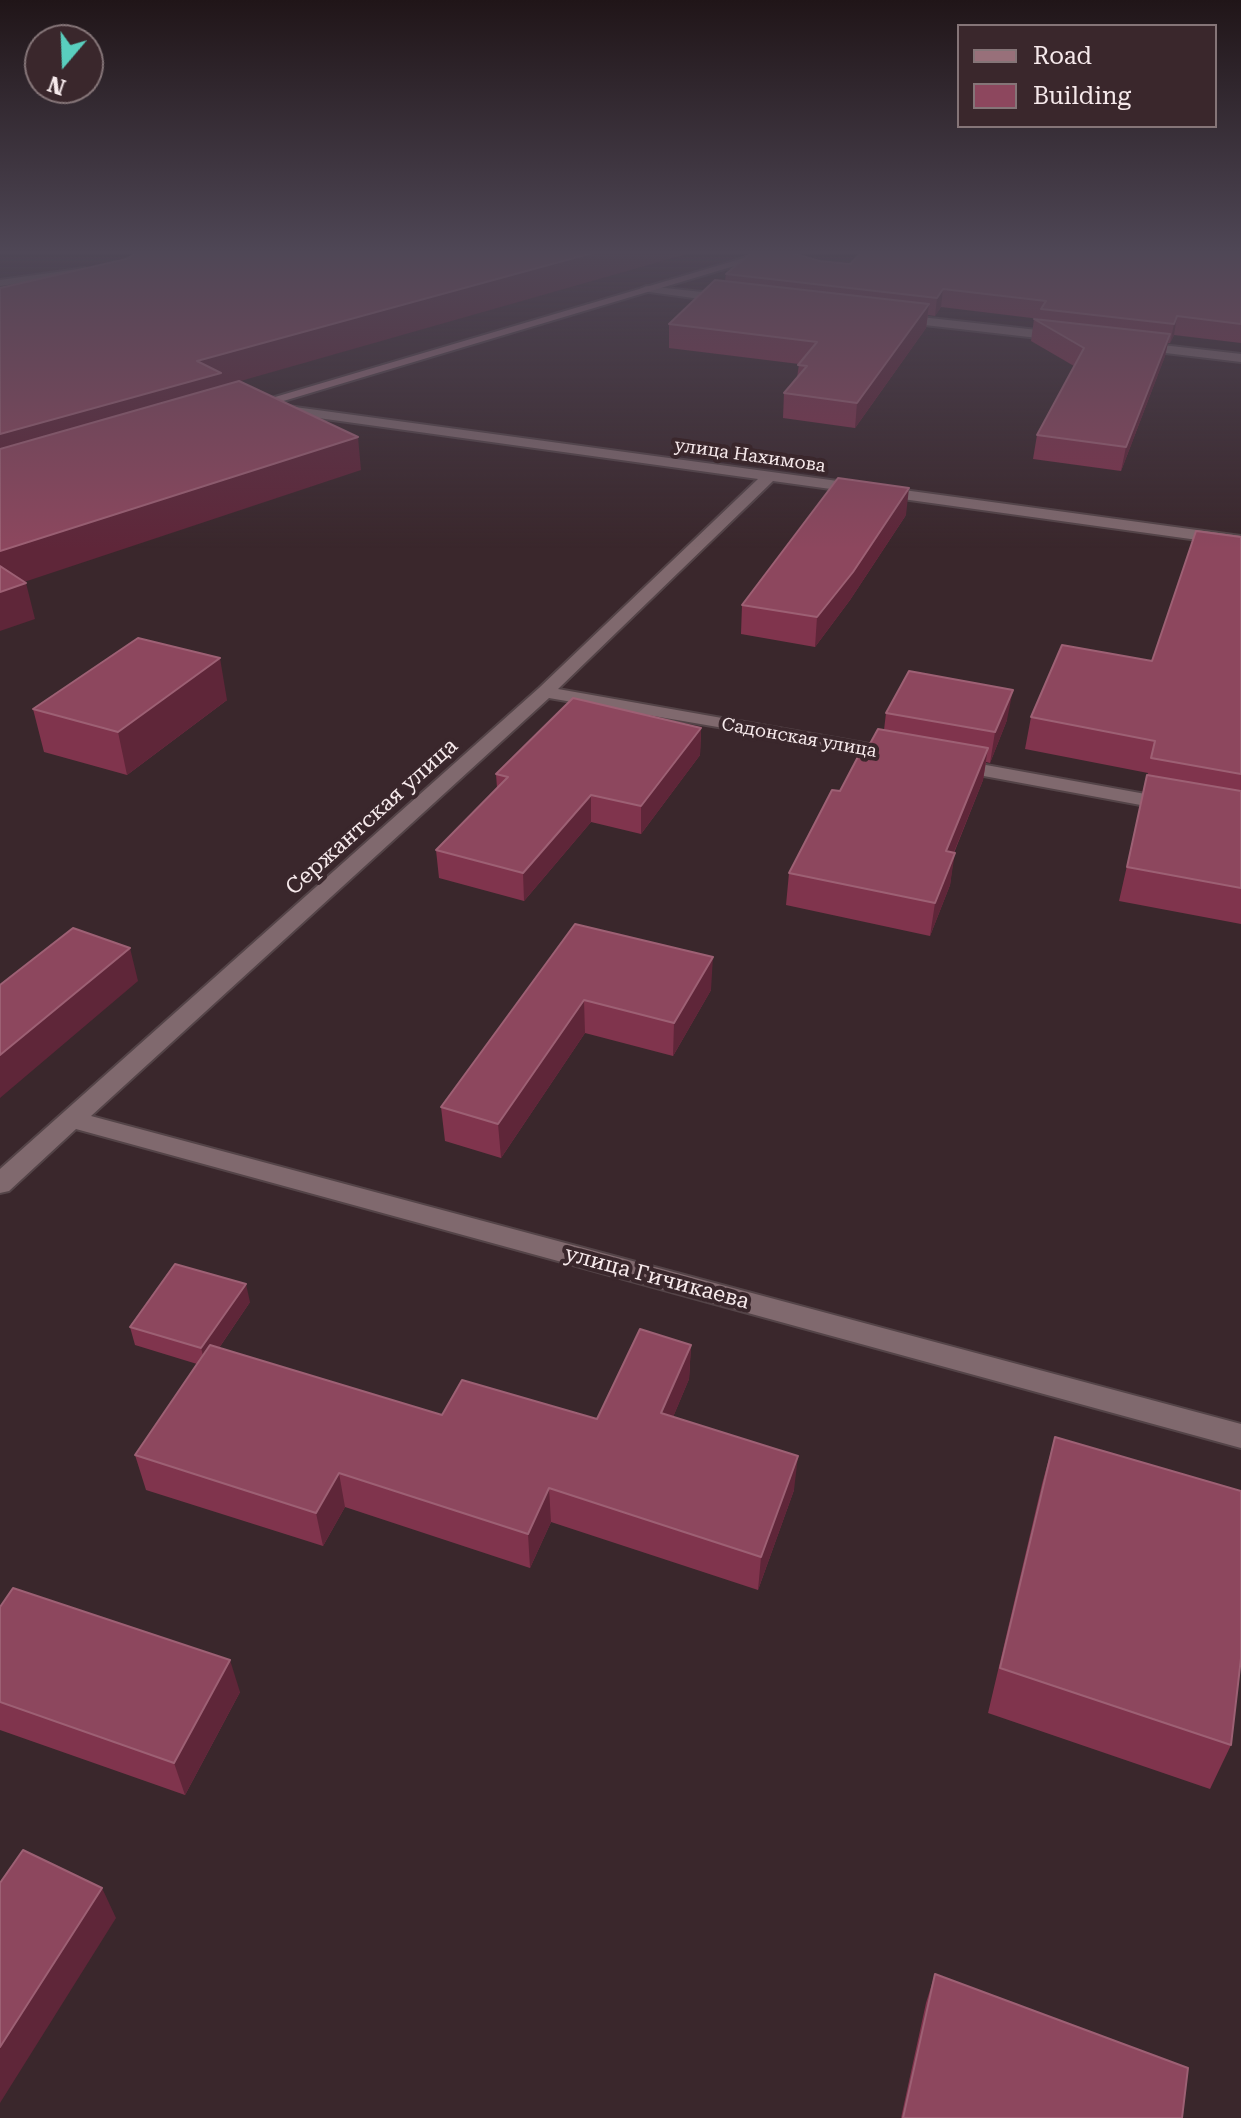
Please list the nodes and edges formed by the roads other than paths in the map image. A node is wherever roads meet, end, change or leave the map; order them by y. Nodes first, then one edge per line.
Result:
1 (438, 351) edge
2 (1181, 351) edge
3 (1241, 358) edge
4 (255, 405) junction
5 (225, 414) edge
6 (769, 477) junction
7 (1241, 541) edge
8 (545, 692) junction
9 (1195, 809) edge
10 (73, 1120) junction
11 (0, 1184) edge
12 (1241, 1436) edge

1 - 4 main road
2 - 3 street
4 - 5 main road
4 - 6 street, улица Нахимова
6 - 7 street, улица Нахимова
6 - 8 street, Сержантская улица
8 - 9 street, Садонская улица
8 - 10 street, Сержантская улица
10 - 11 street, Сержантская улица
10 - 12 street, улица Гичикаева

